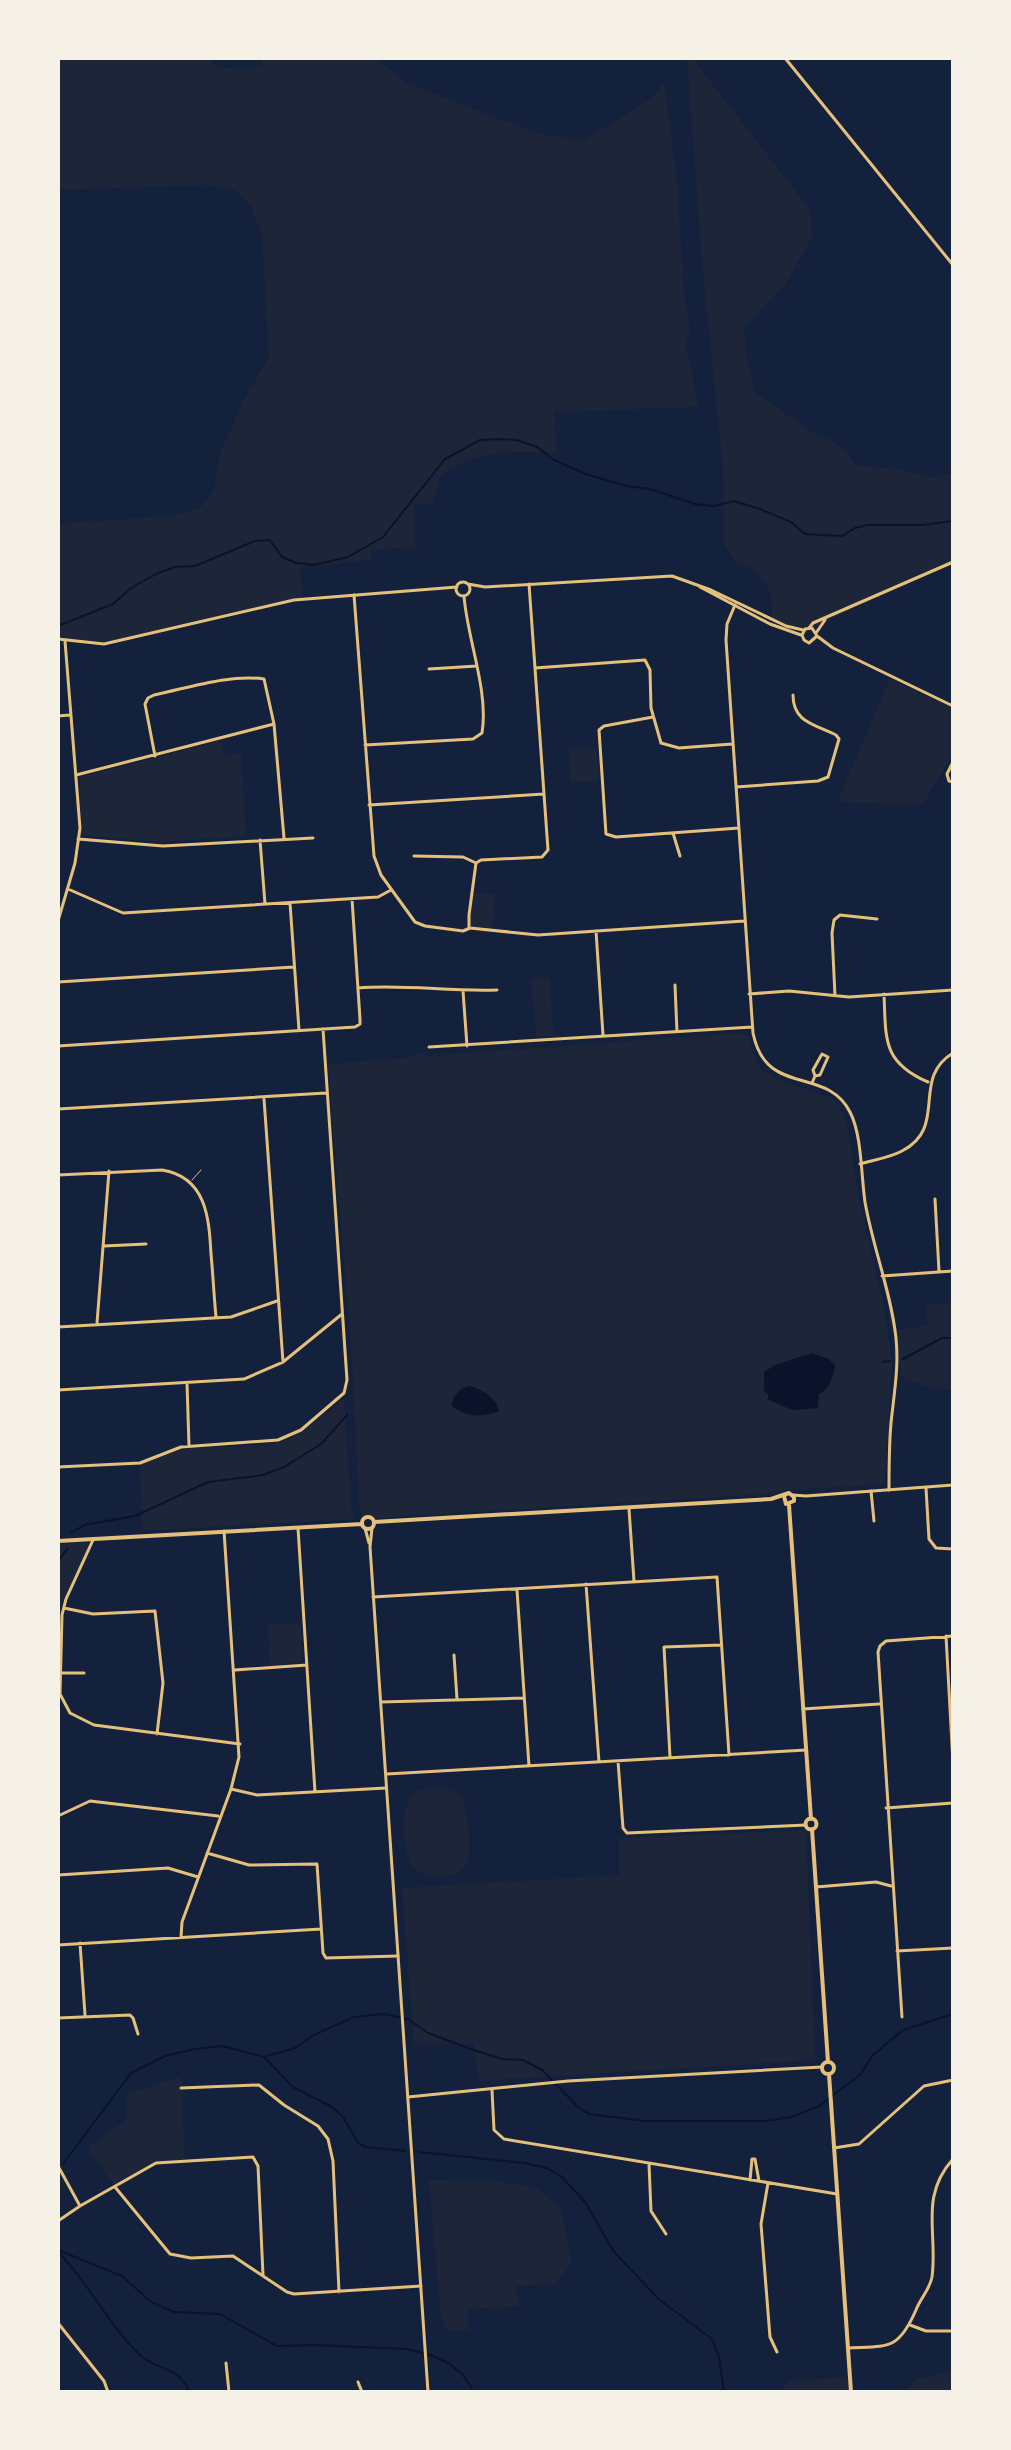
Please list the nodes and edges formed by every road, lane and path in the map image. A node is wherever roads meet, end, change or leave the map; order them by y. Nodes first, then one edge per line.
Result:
1 (785, 58) edge
2 (953, 265) edge
3 (953, 562) edge
4 (468, 584) junction
5 (529, 584) junction
6 (485, 587) junction
7 (457, 590) junction
8 (470, 591) junction
9 (354, 595) junction
10 (464, 596) junction
11 (735, 604) junction
12 (825, 620) junction
13 (809, 628) junction
14 (802, 633) junction
15 (816, 635) junction
16 (58, 639) edge
17 (65, 640) junction
18 (477, 666) junction
19 (535, 668) junction
20 (429, 669) dead end
21 (793, 695) dead end
22 (953, 706) edge
23 (71, 715) junction
24 (58, 716) edge
25 (653, 717) junction
26 (274, 724) junction
27 (733, 744) junction
28 (365, 745) junction
29 (155, 756) junction
30 (953, 762) edge
31 (76, 775) junction
32 (953, 782) edge
33 (736, 787) junction
34 (544, 794) junction
35 (369, 805) junction
36 (739, 828) junction
37 (673, 833) junction
38 (284, 838) junction
39 (313, 838) dead end
40 (78, 839) junction
41 (260, 840) junction
42 (414, 856) dead end
43 (680, 856) dead end
44 (476, 863) junction
45 (68, 889) junction
46 (391, 890) junction
47 (352, 899) junction
48 (290, 903) junction
49 (265, 904) junction
50 (877, 919) dead end
51 (58, 921) edge
52 (744, 921) junction
53 (470, 928) junction
54 (596, 931) junction
55 (294, 967) junction
56 (58, 982) edge
57 (675, 985) dead end
58 (358, 988) junction
59 (497, 990) dead end
60 (953, 990) edge
61 (463, 991) junction
62 (749, 994) junction
63 (884, 994) junction
64 (835, 996) junction
65 (752, 1027) junction
66 (323, 1029) junction
67 (299, 1030) junction
68 (677, 1032) junction
69 (604, 1037) junction
70 (58, 1046) edge
71 (467, 1046) junction
72 (429, 1047) dead end
73 (953, 1053) edge
74 (815, 1076) junction
75 (930, 1082) junction
76 (812, 1083) junction
77 (327, 1093) junction
78 (264, 1097) junction
79 (58, 1109) edge
80 (860, 1164) junction
81 (201, 1170) dead end
82 (109, 1171) junction
83 (58, 1175) edge
84 (191, 1182) junction
85 (935, 1199) dead end
86 (146, 1244) dead end
87 (104, 1246) junction
88 (939, 1271) junction
89 (953, 1271) edge
90 (882, 1276) junction
91 (277, 1301) junction
92 (342, 1314) junction
93 (216, 1317) junction
94 (97, 1324) junction
95 (58, 1327) edge
96 (283, 1362) junction
97 (187, 1383) junction
98 (58, 1390) edge
99 (189, 1446) junction
100 (58, 1467) edge
101 (953, 1485) edge
102 (926, 1487) junction
103 (889, 1490) junction
104 (871, 1491) junction
105 (794, 1498) junction
106 (786, 1501) junction
107 (629, 1509) junction
108 (874, 1521) dead end
109 (368, 1526) junction
110 (297, 1527) junction
111 (224, 1531) junction
112 (93, 1539) junction
113 (58, 1541) edge
114 (953, 1549) edge
115 (634, 1581) junction
116 (586, 1584) junction
117 (517, 1588) junction
118 (373, 1597) junction
119 (64, 1608) junction
120 (946, 1636) junction
121 (953, 1636) edge
122 (721, 1645) junction
123 (454, 1655) dead end
124 (307, 1665) junction
125 (235, 1670) junction
126 (60, 1673) junction
127 (84, 1673) dead end
128 (524, 1698) junction
129 (457, 1699) junction
130 (381, 1702) junction
131 (881, 1704) junction
132 (952, 1705) edge
133 (803, 1709) junction
134 (157, 1734) junction
135 (240, 1744) junction
136 (806, 1750) junction
137 (729, 1755) junction
138 (670, 1757) junction
139 (618, 1761) junction
140 (599, 1762) junction
141 (953, 1763) edge
142 (529, 1766) junction
143 (385, 1774) junction
144 (386, 1788) junction
145 (231, 1789) junction
146 (315, 1792) junction
147 (953, 1803) edge
148 (886, 1808) junction
149 (58, 1816) edge
150 (219, 1816) junction
151 (811, 1819) junction
152 (806, 1825) junction
153 (812, 1829) junction
154 (207, 1853) junction
155 (58, 1875) edge
156 (198, 1877) junction
157 (892, 1886) junction
158 (816, 1887) junction
159 (321, 1929) junction
160 (181, 1937) junction
161 (80, 1943) junction
162 (58, 1945) edge
163 (953, 1948) edge
164 (897, 1951) junction
165 (399, 1956) junction
166 (85, 2015) junction
167 (902, 2017) dead end
168 (58, 2018) edge
169 (138, 2034) dead end
170 (828, 2062) junction
171 (822, 2067) junction
172 (829, 2074) junction
173 (953, 2080) edge
174 (181, 2088) dead end
175 (492, 2090) junction
176 (408, 2097) junction
177 (834, 2148) junction
178 (953, 2159) edge
179 (649, 2164) junction
180 (58, 2166) edge
181 (750, 2180) junction
182 (759, 2181) junction
183 (768, 2183) junction
184 (115, 2187) junction
185 (837, 2194) junction
186 (80, 2206) junction
187 (58, 2221) edge
188 (666, 2234) dead end
189 (263, 2275) junction
190 (421, 2286) junction
191 (339, 2292) junction
192 (58, 2323) edge
193 (910, 2325) junction
194 (64, 2330) junction
195 (953, 2331) edge
196 (58, 2335) edge
197 (848, 2348) junction
198 (777, 2352) dead end
199 (226, 2363) dead end
200 (358, 2382) dead end
201 (108, 2392) edge
202 (229, 2392) edge
203 (362, 2392) edge
204 (428, 2392) edge
205 (851, 2392) edge

1 - 2 street
3 - 12 street
4 - 6 street
4 - 7 street
4 - 8 street
5 - 6 street
5 - 11 street
5 - 19 street
6 - 8 street
7 - 9 street
7 - 10 street
8 - 10 street
9 - 17 street
9 - 28 street
10 - 18 street
11 - 14 street
11 - 27 street
12 - 13 street
12 - 15 street
13 - 14 street
13 - 15 street
14 - 15 street
15 - 22 street
16 - 17 street
17 - 23 street
18 - 20 street
18 - 28 street
19 - 25 street
19 - 34 street
21 - 33 street
23 - 24 street
23 - 31 street
25 - 27 street
25 - 37 street
26 - 29 street
26 - 29 street
26 - 38 street
27 - 33 street
28 - 35 street
29 - 31 street
30 - 32 street
31 - 40 street
33 - 36 street
34 - 35 street
34 - 44 street
35 - 46 street
36 - 37 street
36 - 52 street
37 - 43 street
38 - 39 street
38 - 41 street
40 - 41 street
40 - 45 street
41 - 49 street
42 - 44 street
44 - 53 street
45 - 49 street
45 - 51 street
46 - 47 street
46 - 53 street
47 - 48 street
47 - 58 street
48 - 49 street
48 - 55 street
50 - 64 street
52 - 54 street
52 - 62 street
53 - 54 street
54 - 69 street
55 - 56 street
55 - 67 street
57 - 68 street
58 - 61 street
58 - 66 street
59 - 61 street
60 - 63 street
61 - 71 street
62 - 64 street
62 - 65 street
63 - 64 street
63 - 75 street
65 - 68 street
65 - 76 street
66 - 67 street
66 - 77 street
67 - 70 street
68 - 69 street
69 - 71 street
71 - 72 street
73 - 75 street
74 - 74 street
74 - 76 street
75 - 80 street
76 - 80 street
77 - 78 street
77 - 92 street
78 - 79 street
78 - 91 street
80 - 90 street
81 - 84 lane
82 - 83 street
82 - 84 street
82 - 87 street
84 - 93 street
85 - 88 street
86 - 87 street
87 - 94 street
88 - 89 street
88 - 90 street
90 - 103 street
91 - 93 street
91 - 96 street
92 - 96 street
92 - 99 street
93 - 94 street
94 - 95 street
96 - 97 street
97 - 98 street
97 - 99 street
99 - 100 street
101 - 102 street
102 - 103 street
102 - 114 street
103 - 104 street
104 - 105 street
104 - 108 street
105 - 106 main road
105 - 106 main road
106 - 107 main road
106 - 133 main road
107 - 109 main road
107 - 115 street
109 - 110 main road
109 - 118 street
110 - 111 main road
110 - 124 street
111 - 112 main road
111 - 125 street
112 - 113 main road
112 - 119 street
115 - 116 street
115 - 122 street
116 - 117 street
116 - 140 street
117 - 118 street
117 - 128 street
118 - 130 street
119 - 126 street
119 - 134 street
120 - 121 street
120 - 131 street
120 - 132 street
122 - 137 street
122 - 138 street
123 - 129 street
124 - 125 street
124 - 146 street
125 - 135 street
126 - 127 street
126 - 134 street
128 - 129 street
128 - 142 street
129 - 130 street
130 - 143 street
131 - 133 street
131 - 148 street
132 - 141 street
133 - 136 main road
134 - 135 street
135 - 145 street
136 - 137 street
136 - 151 main road
137 - 138 street
138 - 139 street
139 - 140 street
139 - 152 street
140 - 142 street
142 - 143 street
143 - 144 street
144 - 146 street
144 - 165 street
145 - 146 street
145 - 150 street
147 - 148 street
148 - 157 street
149 - 150 street
150 - 154 street
151 - 152 main road
151 - 153 main road
152 - 153 main road
153 - 158 main road
154 - 156 street
154 - 159 street
155 - 156 street
156 - 160 street
157 - 158 street
157 - 164 street
158 - 170 main road
159 - 160 street
159 - 165 street
160 - 161 street
161 - 162 street
161 - 166 street
163 - 164 street
164 - 167 street
165 - 176 street
166 - 168 street
166 - 169 street
170 - 171 main road
170 - 172 main road
171 - 172 main road
171 - 175 street
172 - 177 main road
173 - 177 street
174 - 191 street
175 - 176 street
175 - 179 street
176 - 190 street
177 - 185 main road
178 - 193 street
179 - 181 street
179 - 188 street
180 - 186 street
181 - 182 street
181 - 182 street
182 - 183 street
183 - 185 street
183 - 198 street
184 - 186 street
184 - 189 street
184 - 189 street
185 - 197 main road
186 - 187 street
189 - 191 street
190 - 191 street
190 - 204 street
192 - 194 street
193 - 195 street
193 - 197 street
194 - 196 street
194 - 201 street
197 - 205 main road
199 - 202 street
200 - 203 street

